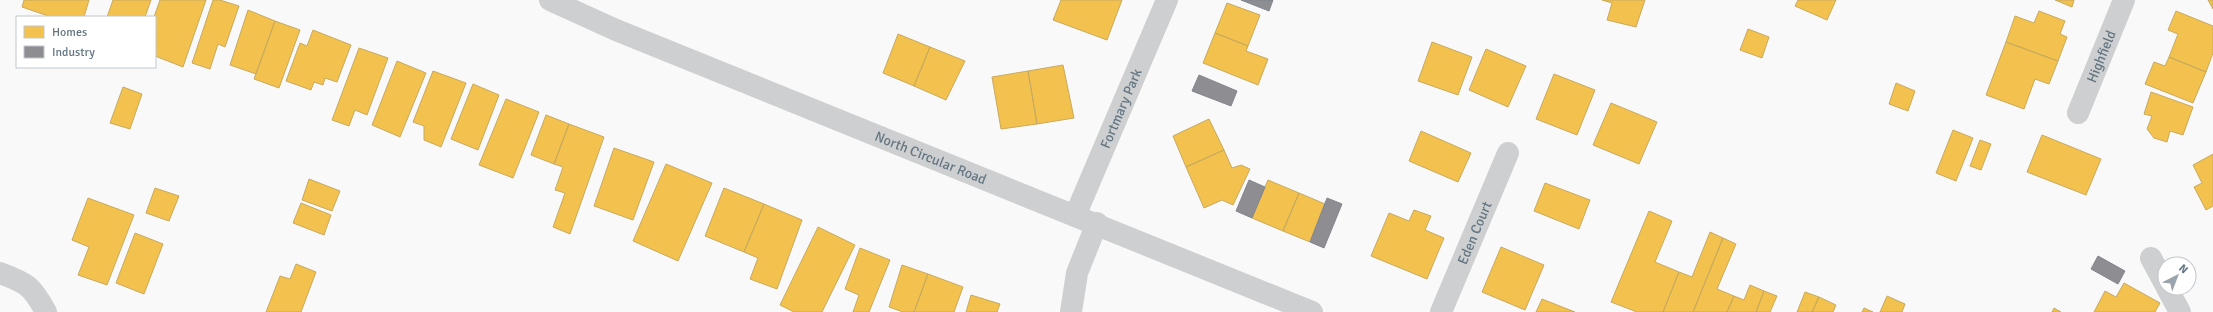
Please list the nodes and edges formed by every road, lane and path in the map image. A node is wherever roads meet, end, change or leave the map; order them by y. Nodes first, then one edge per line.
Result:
1 (550, 0) edge
2 (1167, 0) edge
3 (2124, 0) edge
4 (2078, 113) dead end
5 (1508, 153) dead end
6 (1075, 216) junction
7 (1097, 223) junction
8 (2152, 258) dead end
9 (2157, 268) edge
10 (0, 273) edge
11 (2171, 296) edge
12 (46, 312) edge
13 (1070, 312) edge
14 (1312, 312) edge
15 (1441, 312) edge
16 (2180, 312) edge

1 - 6 street, North Circular Road
2 - 6 street, Fortmary Park
3 - 4 street, Highfield
5 - 15 street, Eden Court
6 - 7 street, North Circular Road
7 - 13 street
7 - 14 street, North Circular Road
8 - 9 street
10 - 12 street
11 - 16 street

